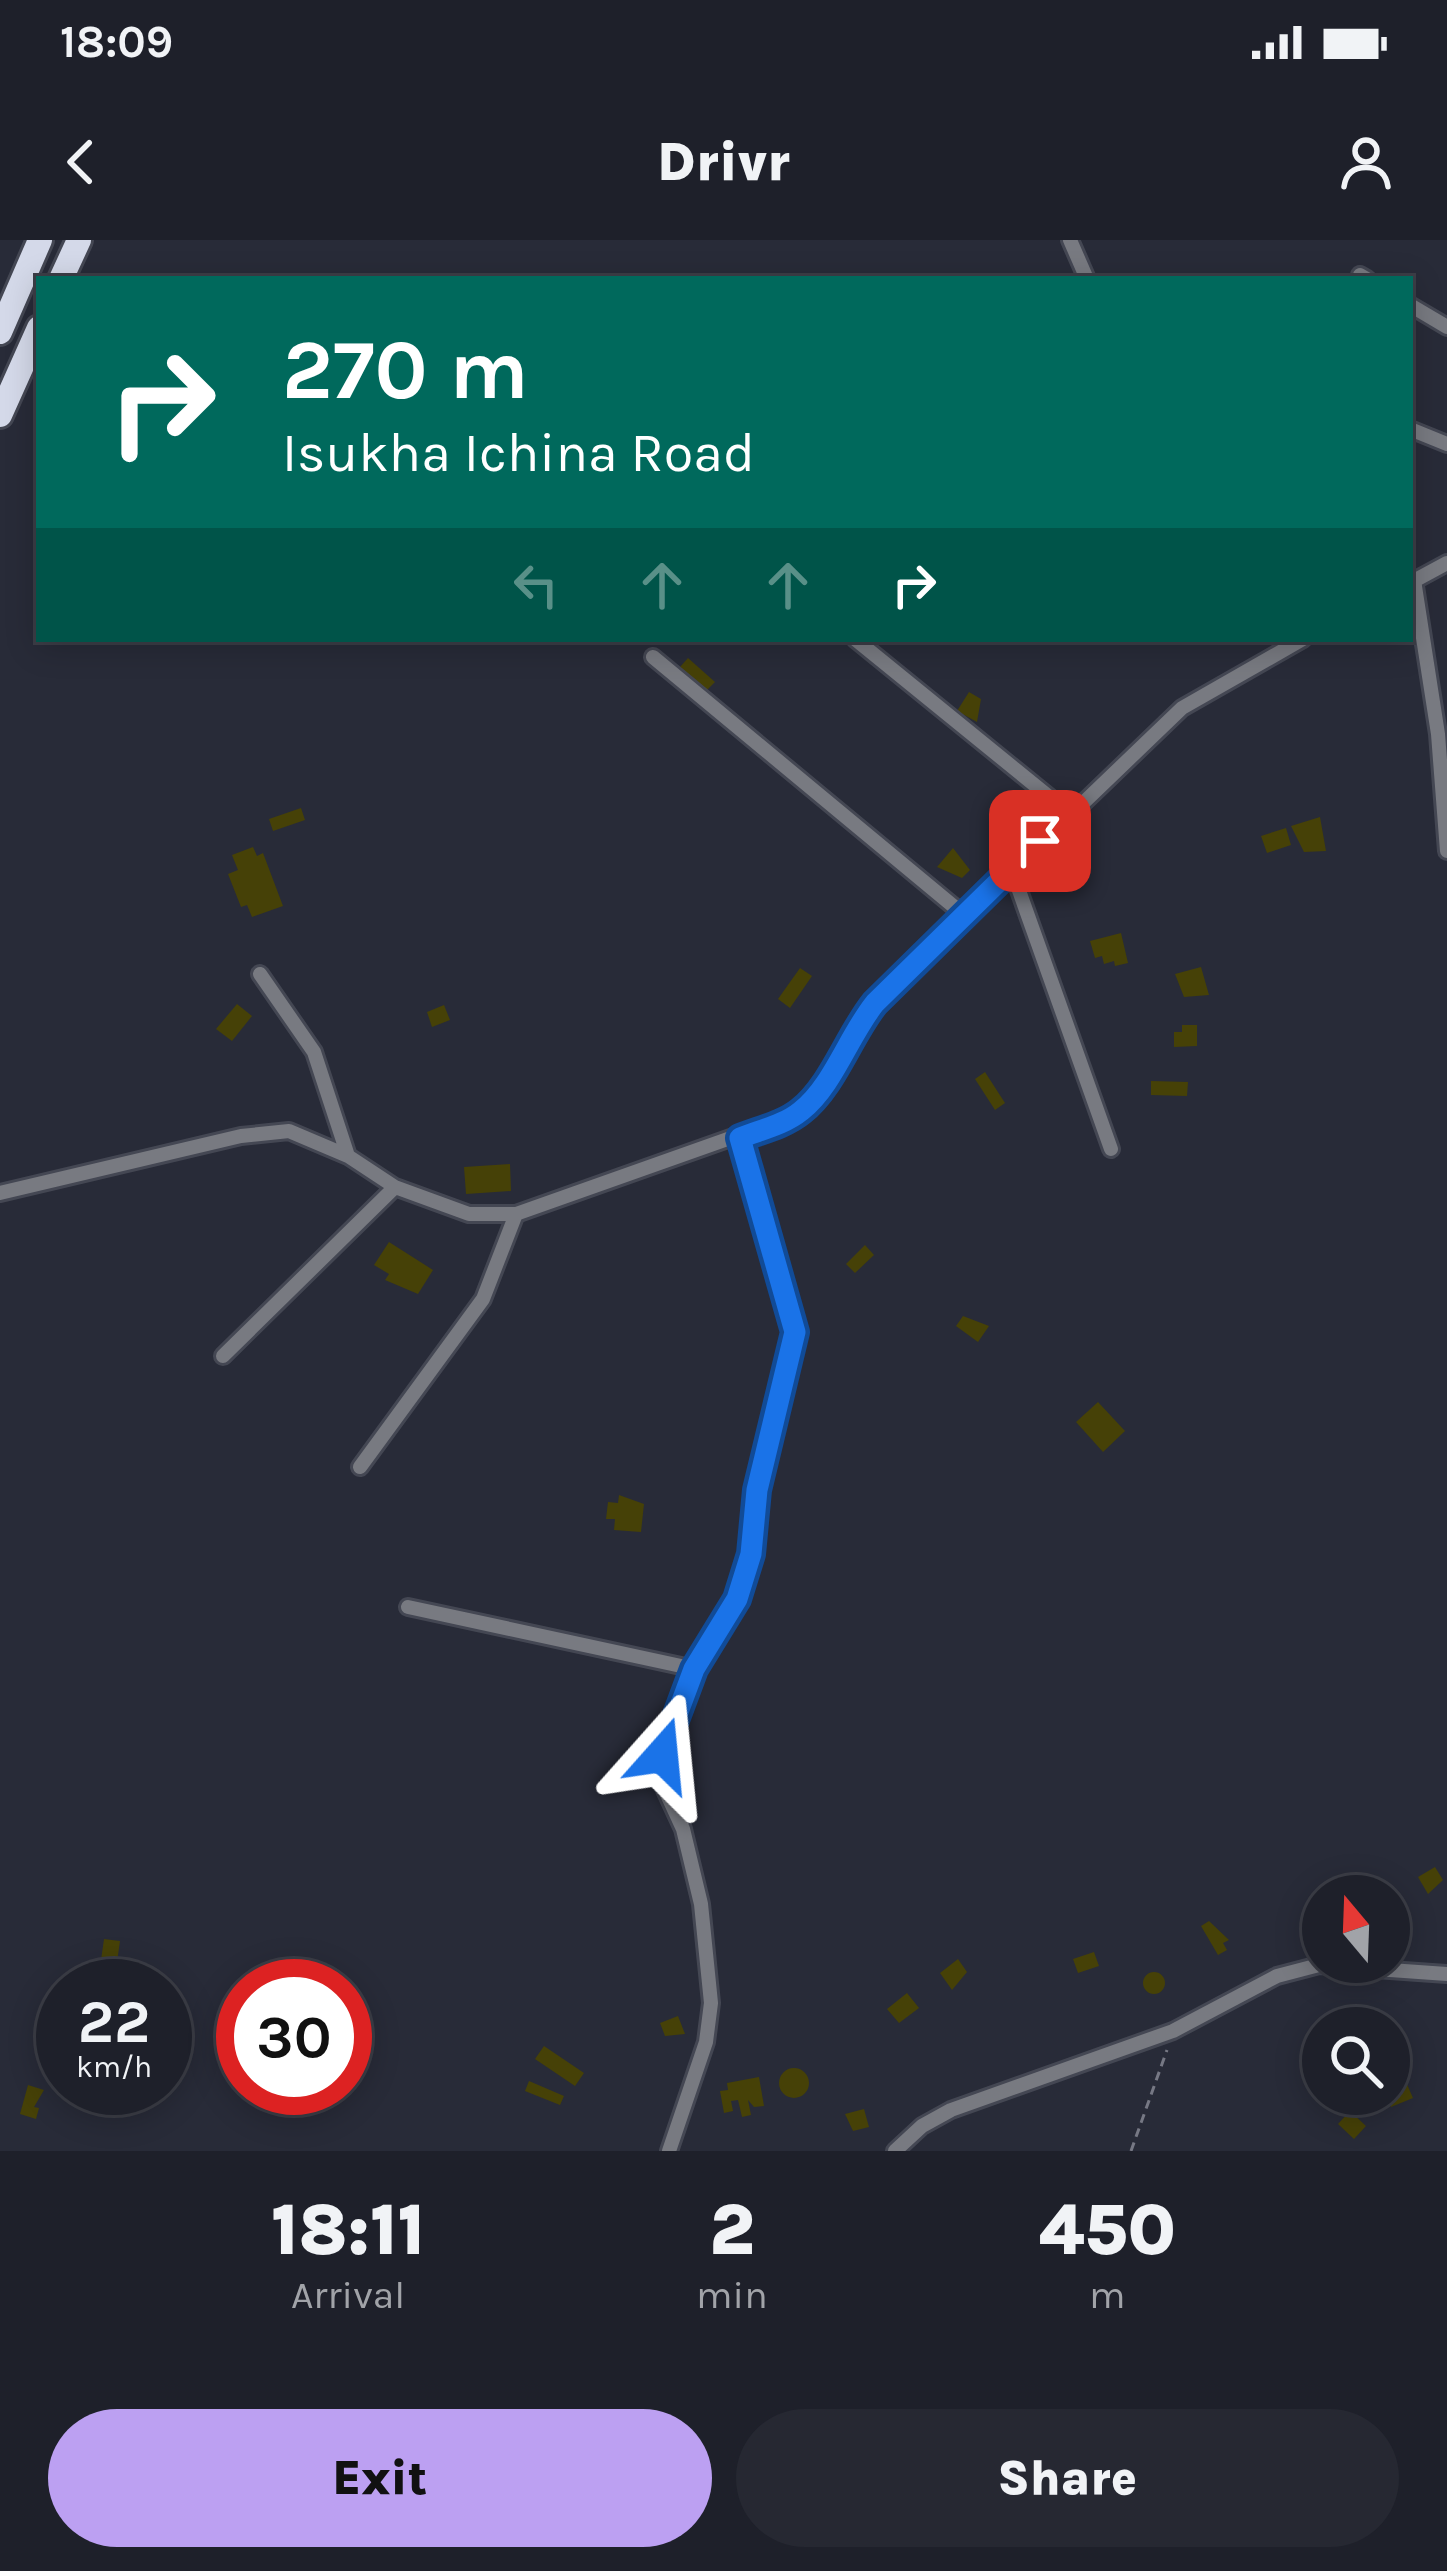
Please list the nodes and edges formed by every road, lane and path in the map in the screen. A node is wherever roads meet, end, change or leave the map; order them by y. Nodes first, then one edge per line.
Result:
1 (40, 240) edge
2 (79, 240) edge
3 (1070, 240) edge
4 (62, 276) edge
5 (1087, 276) edge
6 (1413, 307) edge
7 (1447, 327) edge
8 (0, 332) edge
9 (36, 335) edge
10 (0, 415) edge
11 (1413, 430) edge
12 (1447, 444) edge
13 (1447, 563) edge
14 (1413, 580) edge
15 (1413, 587) edge
16 (859, 642) edge
17 (1298, 642) edge
18 (653, 658) dead end
19 (1069, 814) junction
20 (1447, 851) edge
21 (1011, 868) junction
22 (964, 915) junction
23 (260, 974) dead end
24 (740, 1138) junction
25 (1111, 1149) dead end
26 (348, 1156) junction
27 (395, 1187) junction
28 (0, 1193) edge
29 (516, 1214) junction
30 (223, 1356) dead end
31 (360, 1467) dead end
32 (408, 1607) dead end
33 (694, 1669) junction
34 (1447, 1974) edge
35 (1173, 2031) junction
36 (669, 2151) edge
37 (895, 2151) edge
38 (1131, 2151) edge

1 - 8 highway
2 - 4 highway
3 - 5 street
6 - 7 street
9 - 10 highway
11 - 12 street
13 - 14 street
15 - 20 street
16 - 19 street
17 - 19 street
18 - 22 street
19 - 21 street
21 - 22 street
21 - 25 street
22 - 24 street
23 - 26 street
24 - 29 street
24 - 33 street
26 - 27 street
26 - 28 street
27 - 29 street
27 - 30 street
29 - 31 street
32 - 33 street
33 - 36 street
34 - 35 street
35 - 37 street
35 - 38 path

